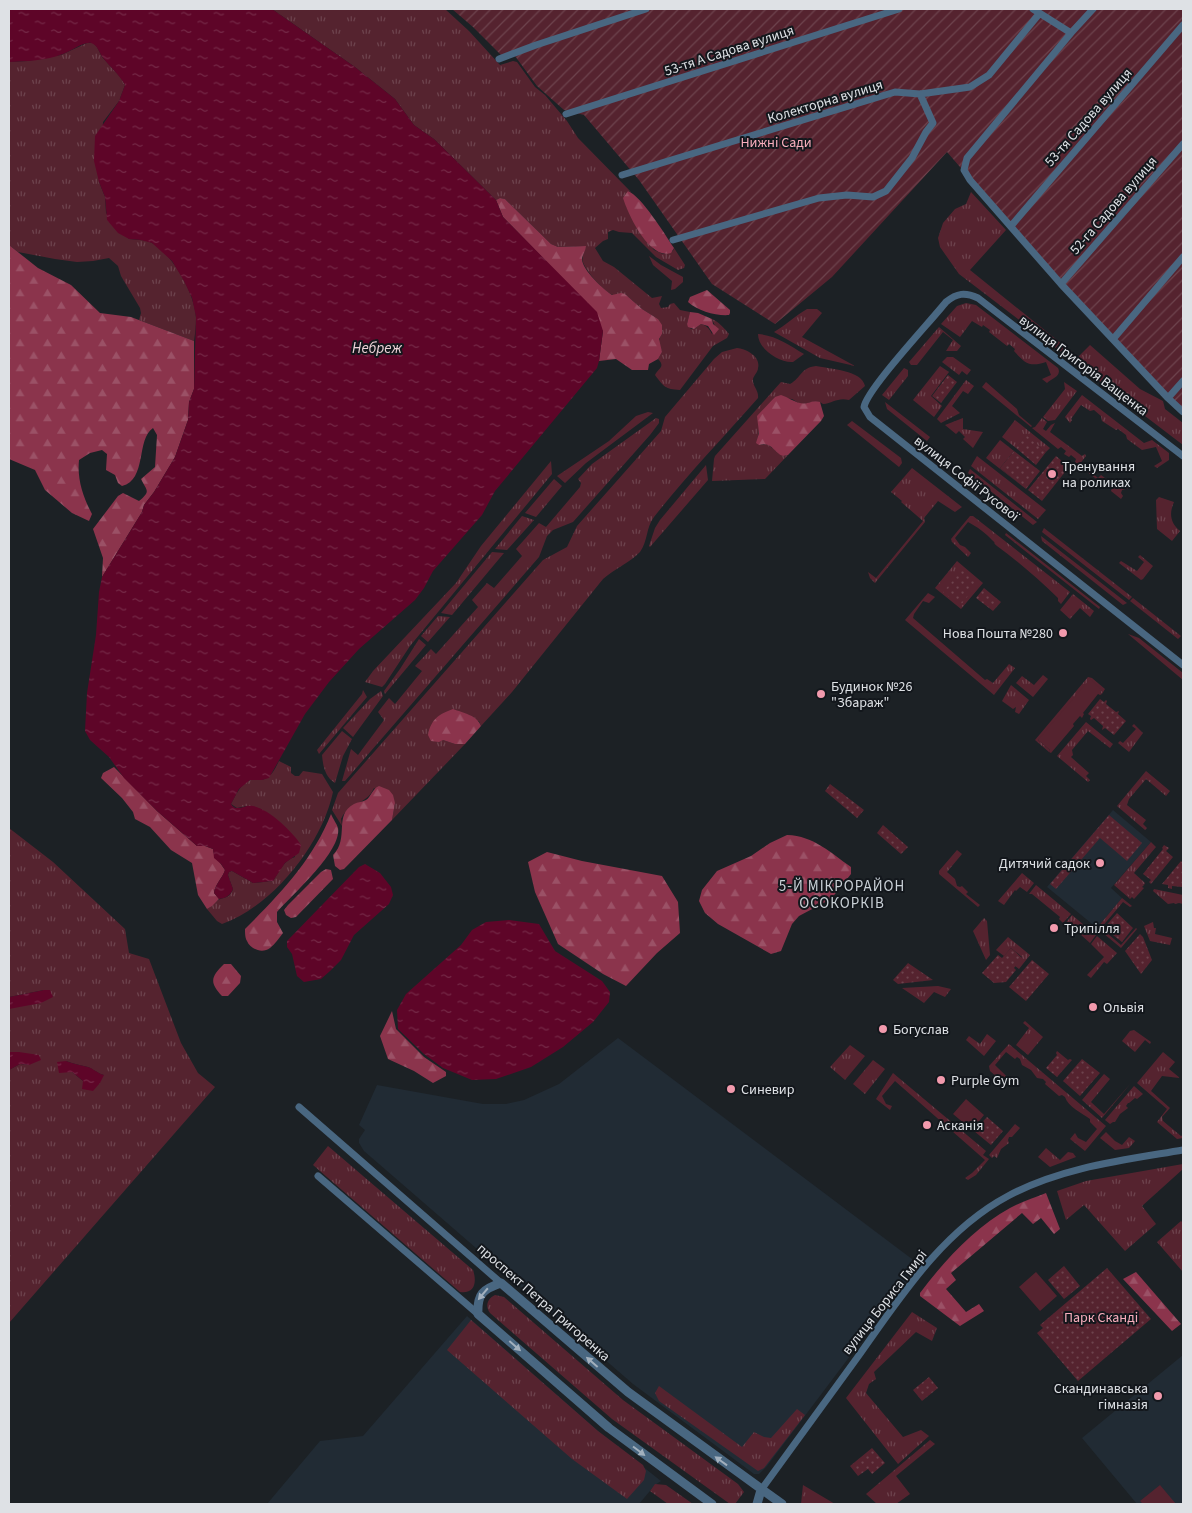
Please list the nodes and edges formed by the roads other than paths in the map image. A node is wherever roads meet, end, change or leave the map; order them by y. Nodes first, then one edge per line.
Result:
1 (646, 9) edge
2 (899, 9) edge
3 (1093, 9) edge
4 (1036, 11) edge
5 (1183, 25) edge
6 (1071, 33) junction
7 (499, 59) dead end
8 (920, 94) junction
9 (566, 114) dead end
10 (1183, 144) edge
11 (622, 175) dead end
12 (1011, 226) junction
13 (673, 240) dead end
14 (1183, 257) edge
15 (1061, 284) junction
16 (969, 294) joint
17 (1114, 338) junction
18 (1183, 381) edge
19 (1168, 398) junction
20 (1183, 412) edge
21 (1183, 456) edge
22 (1183, 664) edge
23 (298, 1107) dead end
24 (1183, 1150) edge
25 (318, 1176) dead end
26 (501, 1283) junction
27 (478, 1314) junction
28 (760, 1490) junction
29 (712, 1504) edge
30 (756, 1504) edge
31 (782, 1504) edge

1 - 7 street
2 - 9 street, 53-тя А Садова вулиця
3 - 6 street
4 - 6 street
4 - 8 street, Колекторна вулиця
5 - 12 street, 53-тя Садова вулиця
6 - 12 street
8 - 11 street, Колекторна вулиця
8 - 13 street
10 - 15 street, 52-га Садова вулиця
12 - 15 street
14 - 17 street
15 - 17 street
16 - 21 street, вулиця Григорія Ващенка
16 - 22 street, вулиця Софії Русової
17 - 19 street
18 - 19 street
19 - 20 street
23 - 26 street, проспект Петра Григоренка
24 - 28 street, вулиця Бориса Гмирі
25 - 27 street
26 -> 27 street
28 -> 26 street, проспект Петра Григоренка
27 -> 29 street
28 - 30 street
28 - 31 street, проспект Петра Григоренка

